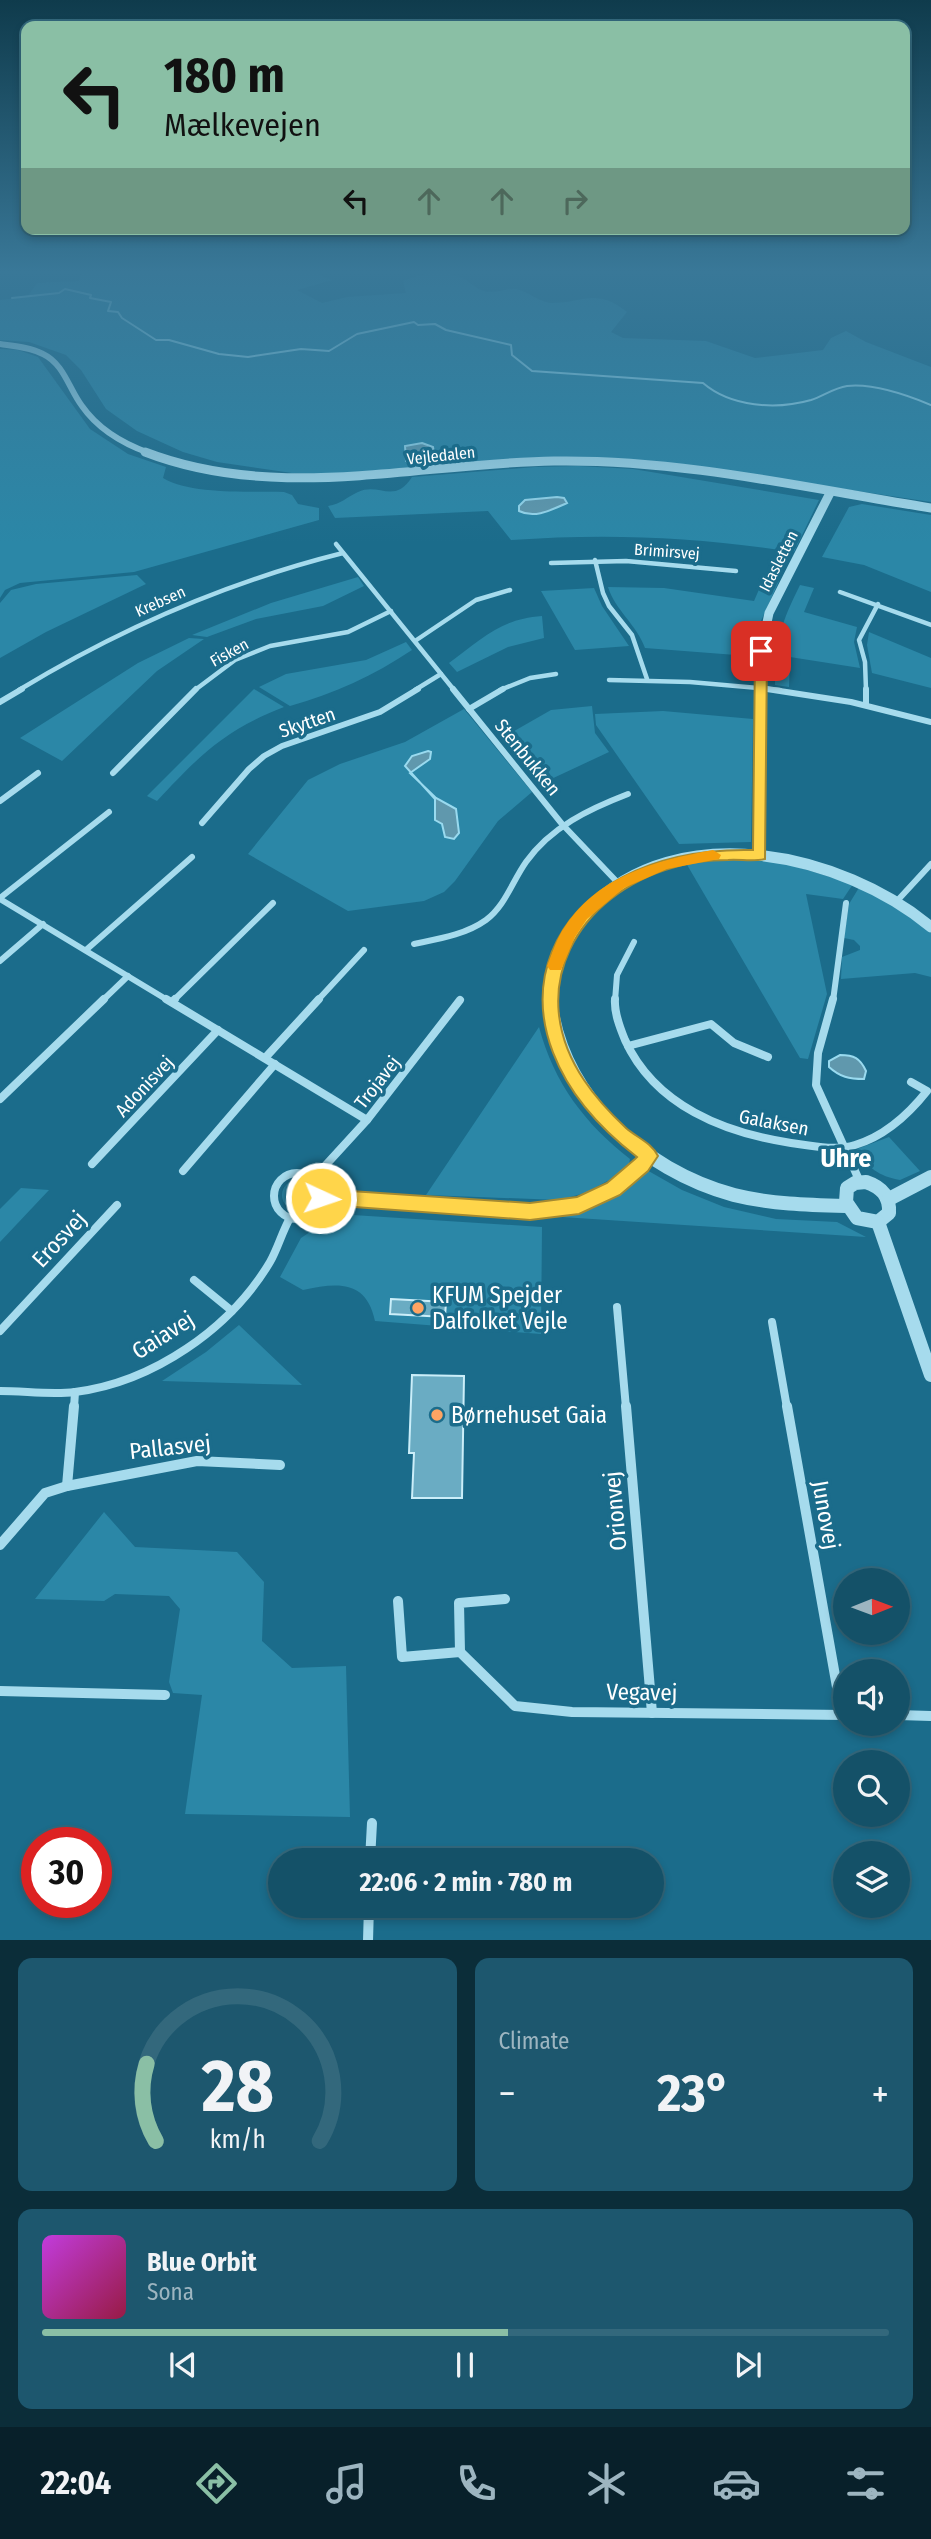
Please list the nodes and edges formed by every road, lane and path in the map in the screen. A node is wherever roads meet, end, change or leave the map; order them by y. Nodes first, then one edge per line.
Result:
1 (57, 363) edge
2 (830, 493) junction
3 (931, 508) edge
4 (337, 544) dead end
5 (343, 552) junction
6 (595, 560) junction
7 (551, 563) dead end
8 (736, 570) dead end
9 (510, 590) dead end
10 (839, 592) dead end
11 (878, 604) junction
12 (391, 611) junction
13 (931, 625) edge
14 (415, 641) junction
15 (441, 674) junction
16 (556, 674) dead end
17 (647, 679) junction
18 (609, 680) dead end
19 (760, 687) junction
20 (1, 702) edge
21 (866, 705) junction
22 (469, 709) junction
23 (931, 722) edge
24 (38, 773) dead end
25 (113, 773) dead end
26 (628, 794) dead end
27 (0, 801) edge
28 (109, 812) dead end
29 (202, 823) dead end
30 (562, 824) junction
31 (760, 855) junction
32 (192, 857) dead end
33 (931, 864) edge
34 (619, 884) junction
35 (0, 898) edge
36 (897, 901) junction
37 (273, 903) dead end
38 (846, 903) dead end
39 (43, 924) junction
40 (931, 927) edge
41 (634, 942) dead end
42 (414, 944) dead end
43 (86, 950) junction
44 (364, 950) dead end
45 (0, 961) edge
46 (128, 975) junction
47 (460, 1000) dead end
48 (172, 1002) junction
49 (218, 1030) junction
50 (628, 1046) junction
51 (768, 1057) dead end
52 (265, 1058) junction
53 (275, 1064) junction
54 (911, 1082) dead end
55 (929, 1088) edge
56 (0, 1098) edge
57 (368, 1120) junction
58 (845, 1147) junction
59 (649, 1156) junction
60 (92, 1164) dead end
61 (183, 1171) dead end
62 (931, 1177) edge
63 (313, 1179) junction
64 (860, 1182) junction
65 (321, 1198) junction
66 (889, 1199) junction
67 (117, 1205) dead end
68 (846, 1206) junction
69 (290, 1218) junction
70 (878, 1222) junction
71 (194, 1280) dead end
72 (617, 1307) dead end
73 (232, 1311) junction
74 (772, 1322) dead end
75 (0, 1331) edge
76 (931, 1375) edge
77 (0, 1391) edge
78 (75, 1392) junction
79 (280, 1465) dead end
80 (66, 1486) junction
81 (0, 1545) edge
82 (505, 1599) dead end
83 (398, 1601) dead end
84 (460, 1652) junction
85 (834, 1659) edge
86 (0, 1691) edge
87 (165, 1695) dead end
88 (652, 1713) junction
89 (833, 1715) edge
90 (910, 1715) edge
91 (931, 1716) edge
92 (372, 1823) dead end
93 (371, 1848) edge
94 (369, 1918) edge
95 (368, 1940) edge

1 - 2 street, Vejledalen
2 - 3 street, Vejledalen
2 - 19 street, Idasletten
4 - 5 street, Stenbukken
5 - 12 street, Stenbukken
5 - 20 street, Krebsen
6 - 7 street, Brimirsvej
6 - 8 street, Brimirsvej
6 - 17 street
9 - 14 street
10 - 11 street
11 - 13 street
11 - 21 street
12 - 14 street, Stenbukken
12 - 25 street, Fisken
14 - 15 street, Stenbukken
15 - 22 street, Stenbukken
15 - 29 street, Skytten
16 - 22 street, Stenbukken
17 - 18 street
17 - 19 street
19 - 21 street
19 - 31 street, Idasletten
21 - 23 street
22 - 30 street, Stenbukken
24 - 27 street
26 - 30 street, Stenbukken
28 - 35 street
30 - 34 street, Stenbukken
30 - 42 street
31 - 34 street
31 - 36 street
32 - 43 street
33 - 36 street
34 - 59 street
35 - 39 street
36 - 40 street
37 - 48 street
38 - 58 street
39 - 43 street
39 - 45 street
41 - 50 street, Galaksen
43 - 46 street
44 - 52 street
46 - 48 street
46 - 56 street
47 - 57 street, Trojavej
48 - 49 street
49 - 52 street
49 - 60 street, Adonisvej
50 - 51 street
50 - 58 street, Galaksen
52 - 53 street
53 - 57 street
53 - 61 street
54 - 55 street, Galaksen
55 - 58 street, Galaksen
57 - 63 street, Trojavej
58 - 64 street
59 - 65 street
59 - 68 street
62 - 66 street
63 - 65 street
63 - 69 street
64 - 66 street
64 - 68 street
65 - 69 street
66 - 70 street
67 - 75 street, Erosvej
68 - 70 street
69 - 73 street, Gaiavej
70 - 76 street
71 - 73 street
72 - 88 street, Orionvej
73 - 78 street, Gaiavej
74 - 85 street, Junovej
77 - 78 street, Gaiavej
78 - 80 street
79 - 80 street, Pallasvej
80 - 81 street, Pallasvej
82 - 84 street
83 - 84 street
84 - 88 street, Vegavej
86 - 87 street
88 - 89 street, Vegavej
90 - 91 street
92 - 93 street
94 - 95 street

